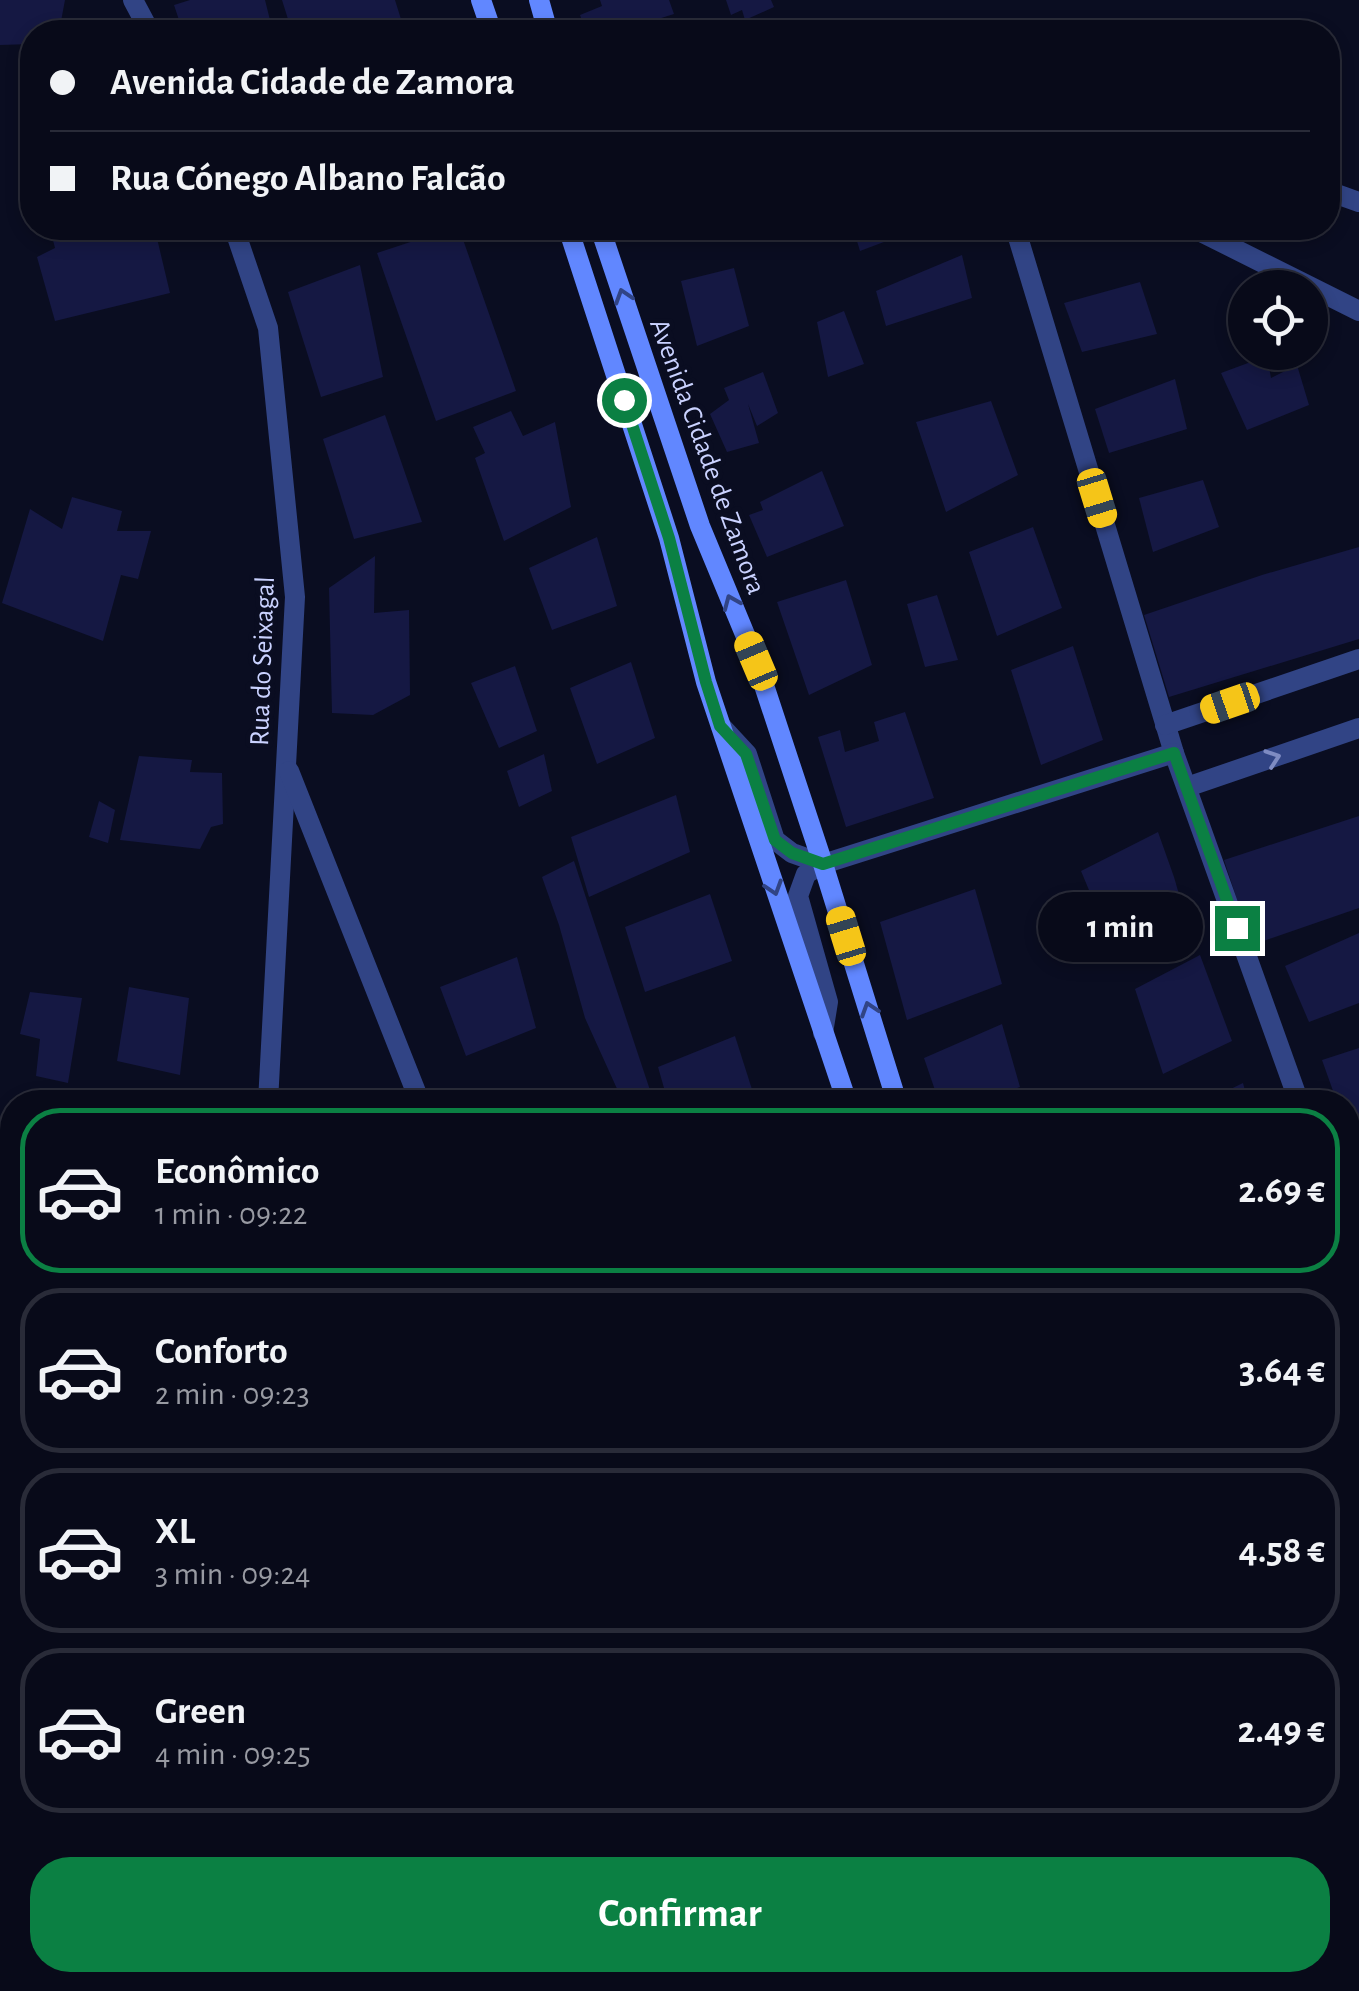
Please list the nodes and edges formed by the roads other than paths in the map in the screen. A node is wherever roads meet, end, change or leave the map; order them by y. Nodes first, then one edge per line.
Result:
1 (238, 240) edge
2 (572, 240) edge
3 (604, 240) edge
4 (1019, 240) edge
5 (1217, 240) edge
6 (1359, 311) edge
7 (1359, 658) edge
8 (1165, 725) junction
9 (720, 726) junction
10 (1359, 728) edge
11 (1174, 753) junction
12 (286, 764) junction
13 (1186, 788) junction
14 (823, 864) junction
15 (823, 1034) junction
16 (269, 1090) edge
17 (415, 1090) edge
18 (842, 1090) edge
19 (893, 1090) edge
20 (1296, 1090) edge

1 - 12 street, Rua do Seixagal
2 - 9 street
14 -> 3 street, Avenida Cidade de Zamora
4 - 8 street
5 - 6 street
7 - 8 street
8 - 11 street
9 - 14 street
9 -> 15 street
13 -> 10 street
11 - 13 street
11 - 14 street
12 - 16 street, Rua do Seixagal
12 - 17 street
13 - 20 street
14 - 15 street
19 -> 14 street, Avenida Cidade de Zamora
15 - 18 street

